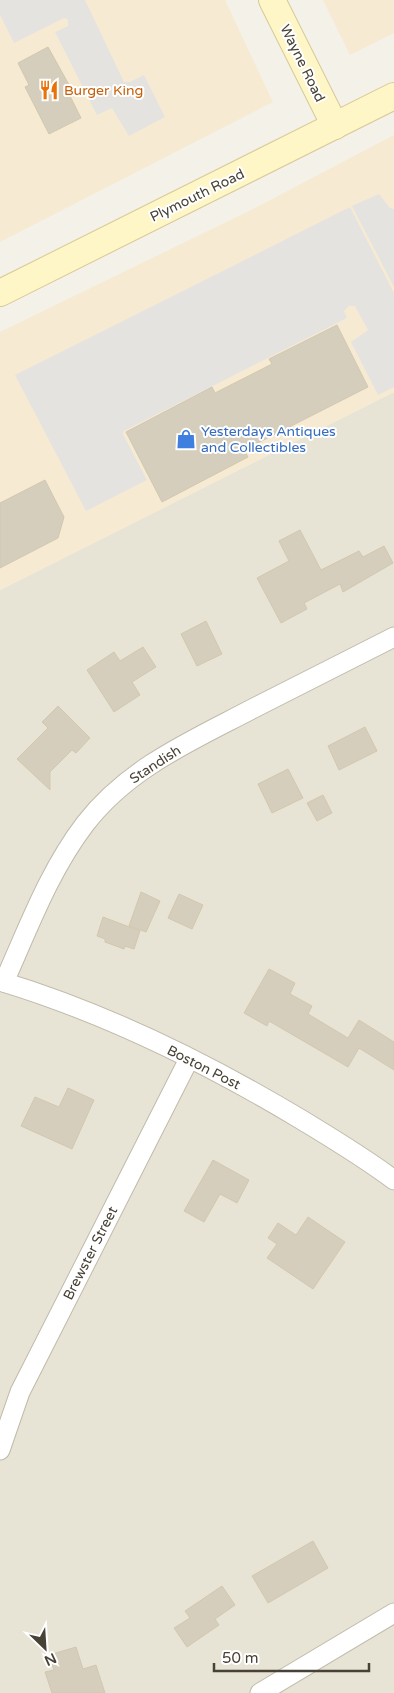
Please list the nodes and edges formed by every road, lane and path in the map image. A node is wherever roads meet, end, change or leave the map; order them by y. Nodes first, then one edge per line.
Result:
1 (272, 0) edge
2 (394, 96) edge
3 (335, 126) junction
4 (0, 293) edge
5 (394, 637) edge
6 (2, 982) edge
7 (189, 1059) junction
8 (394, 1180) edge
9 (0, 1450) edge
10 (394, 1614) edge
11 (260, 1693) edge

1 - 3 main road, Wayne Road
2 - 3 main road, Plymouth Road
3 - 4 main road, Plymouth Road
5 - 6 street, Standish
6 - 7 street, Boston Post
7 - 8 street, Boston Post
7 - 9 street, Brewster Street
10 - 11 street

